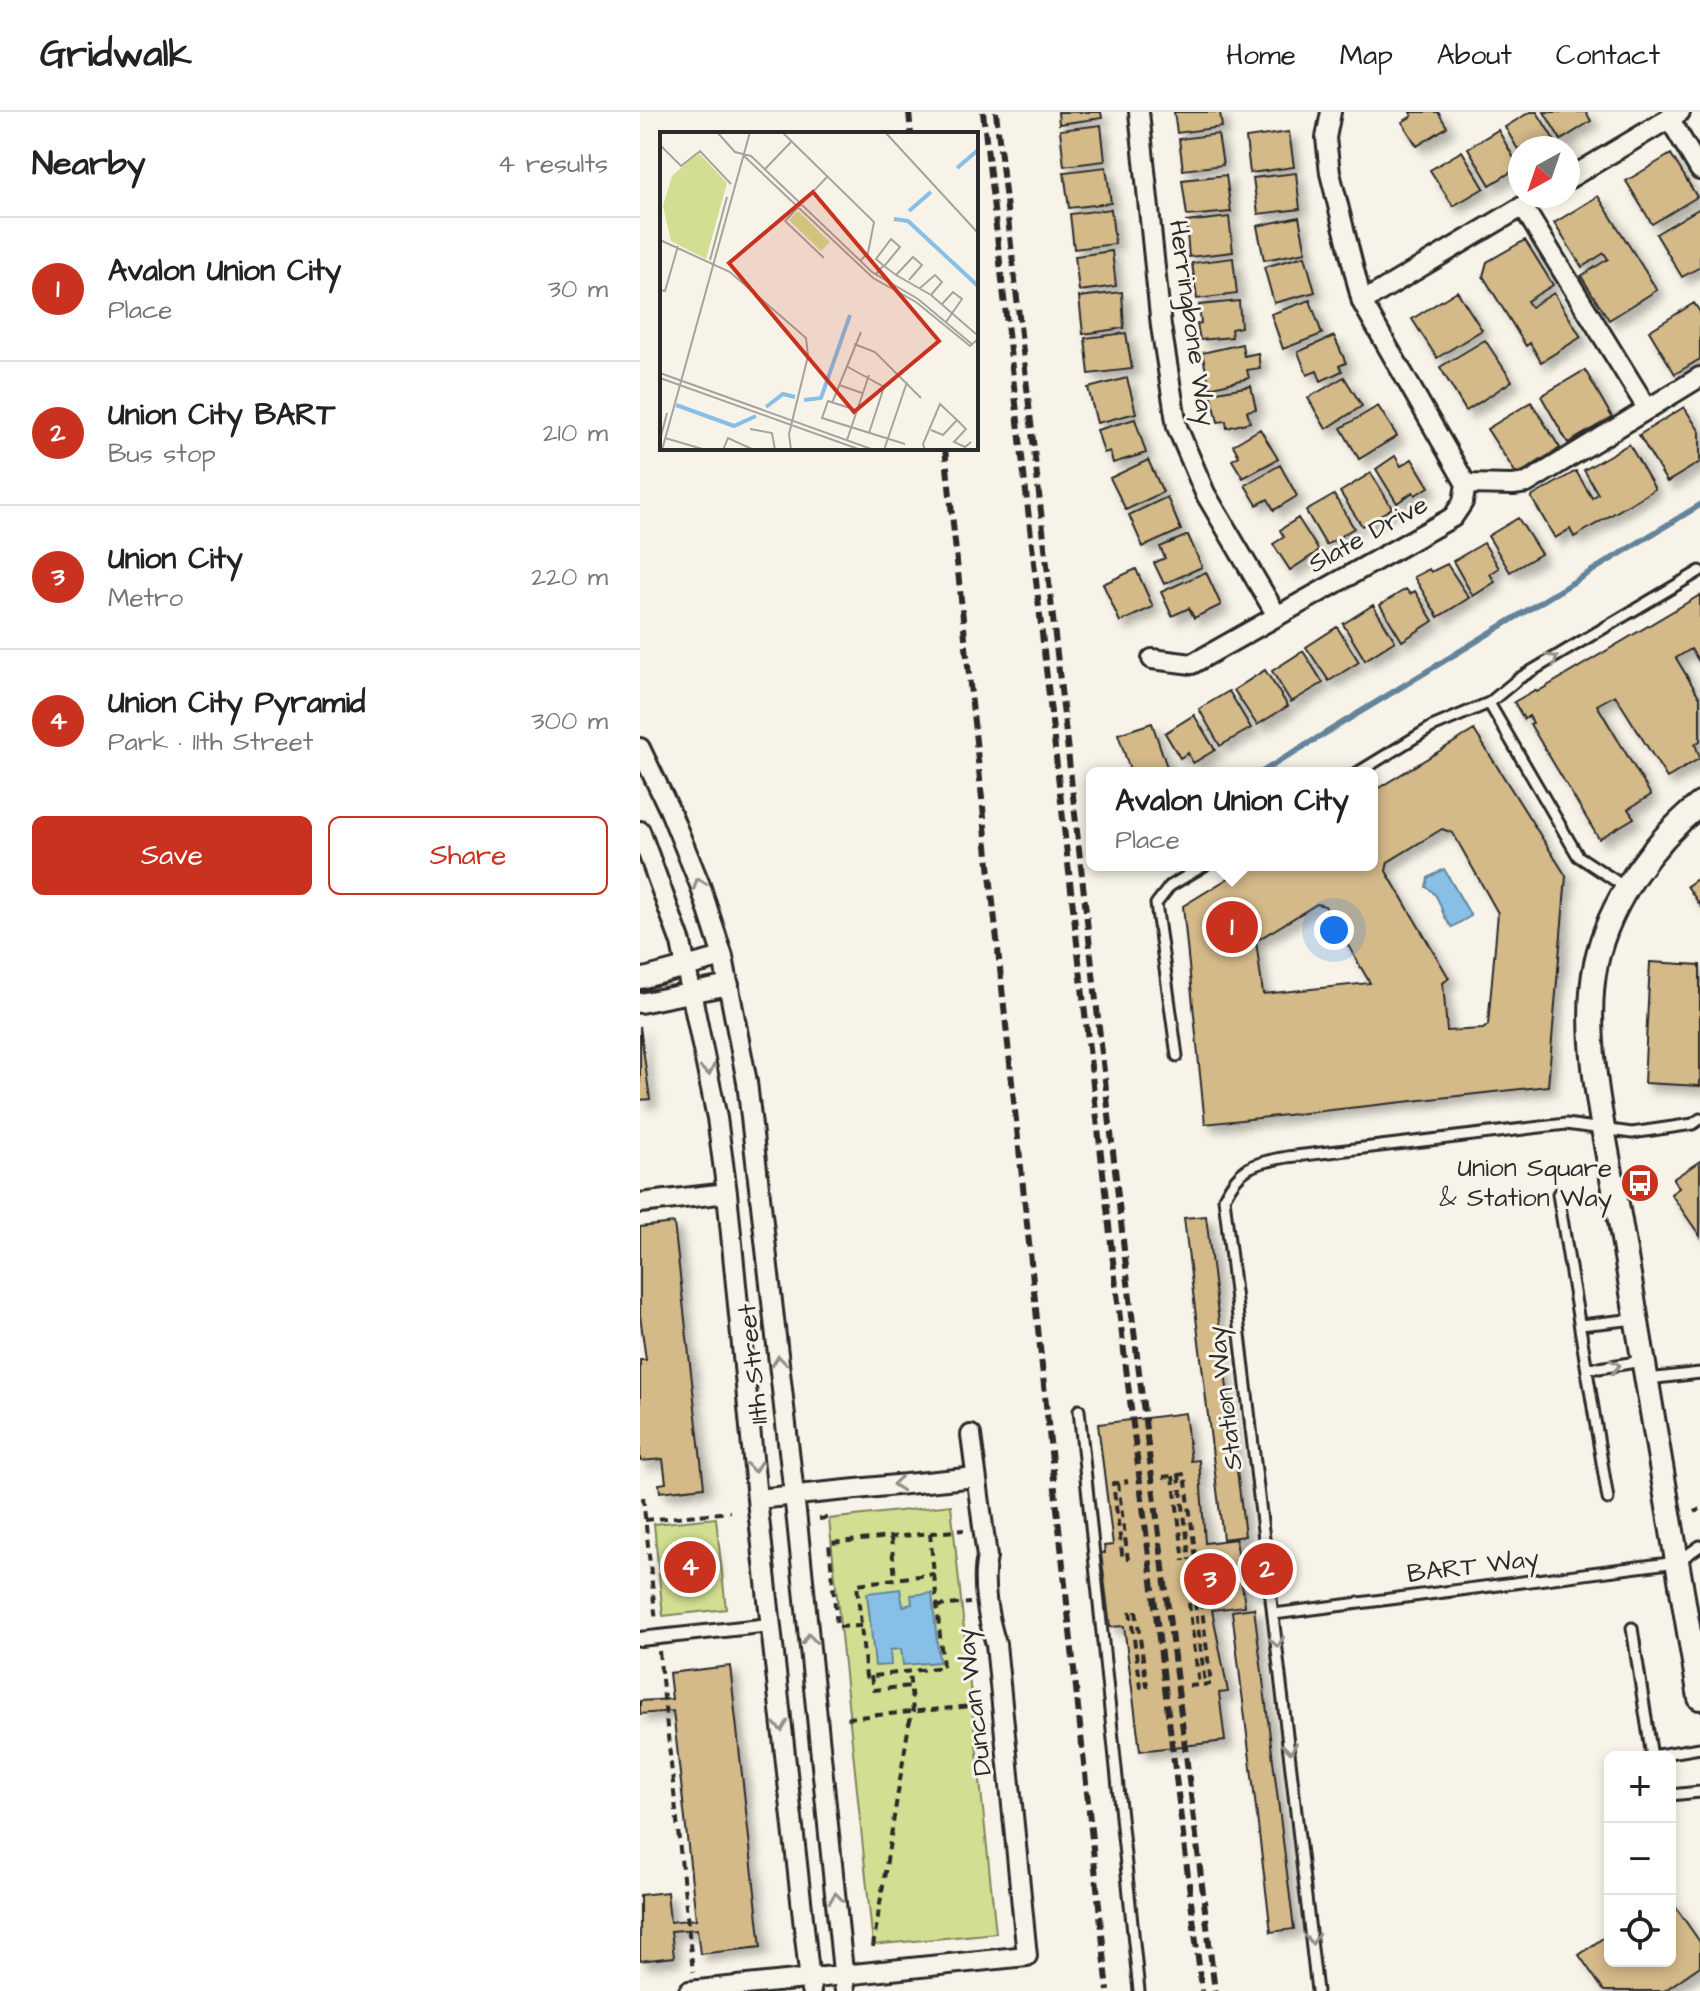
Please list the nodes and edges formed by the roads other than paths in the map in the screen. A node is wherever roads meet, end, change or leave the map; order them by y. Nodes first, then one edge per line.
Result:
1 (1139, 112) edge
2 (1331, 112) edge
3 (1674, 115) edge
4 (1700, 170) edge
5 (1580, 172) edge
6 (1521, 208) edge
7 (1524, 208) edge
8 (1362, 302) junction
9 (1700, 377) edge
10 (1647, 408) junction
11 (1466, 484) junction
12 (1700, 571) edge
13 (1276, 614) junction
14 (1152, 659) dead end
15 (1489, 703) junction
16 (640, 748) edge
17 (1367, 767) edge
18 (1700, 804) edge
19 (640, 831) edge
20 (1195, 871) edge
21 (1628, 889) junction
22 (723, 957) junction
23 (687, 968) junction
24 (640, 979) edge
25 (729, 985) junction
26 (692, 994) junction
27 (640, 1003) edge
28 (1177, 1056) dead end
29 (1700, 1119) edge
30 (1605, 1128) junction
31 (727, 1193) junction
32 (1558, 1194) dead end
33 (640, 1203) edge
34 (1636, 1319) junction
35 (1580, 1325) junction
36 (1587, 1367) junction
37 (1645, 1370) junction
38 (1700, 1373) edge
39 (1079, 1410) dead end
40 (971, 1435) dead end
41 (976, 1477) junction
42 (793, 1494) junction
43 (757, 1499) junction
44 (1608, 1499) dead end
45 (1700, 1546) edge
46 (1677, 1562) junction
47 (1274, 1614) junction
48 (770, 1625) junction
49 (1632, 1628) dead end
50 (640, 1639) edge
51 (1700, 1698) edge
52 (1700, 1748) edge
53 (1651, 1751) edge
54 (1676, 1752) edge
55 (1700, 1792) edge
56 (1676, 1794) edge
57 (844, 1983) edge
58 (810, 1985) edge
59 (692, 1991) edge
60 (1139, 1991) edge
61 (1317, 1991) edge

1 - 13 street, Herringbone Way
2 - 8 street
3 - 4 street
3 - 5 street
6 - 8 street
7 - 10 street
8 - 11 street
9 - 10 street
10 - 11 street
11 - 13 street, Slate Drive
15 -> 12 lane
13 - 14 street, Slate Drive
15 - 17 lane
15 - 21 lane
22 -> 16 street, 11th Street
18 - 21 street
19 - 23 street, 11th Street
20 - 28 lane
21 - 30 street
22 - 23 street
22 - 25 street, 11th Street
23 - 24 street
23 - 26 street, 11th Street
25 - 26 street
42 -> 25 street, 11th Street
26 - 27 street
26 -> 31 street, 11th Street
29 - 30 lane, Station Way
30 - 34 street
30 - 47 lane, Station Way
31 - 33 street
31 -> 43 street, 11th Street
32 - 35 lane
34 - 35 lane
34 - 37 street
35 - 36 lane
36 -> 37 lane
36 - 44 lane
37 - 38 lane
37 - 46 street
39 - 60 lane
40 - 41 street, Duncan Way
41 -> 42 street
41 - 57 street, Duncan Way
42 - 43 street
57 -> 42 street, 11th Street
43 - 48 street, 11th Street
45 - 46 lane
46 - 47 lane, BART Way
46 - 51 street
47 -> 61 lane, Station Way
48 - 50 street
48 -> 58 street, 11th Street
49 - 53 lane
52 - 54 lane
55 - 56 lane
57 - 58 street
58 - 59 street

